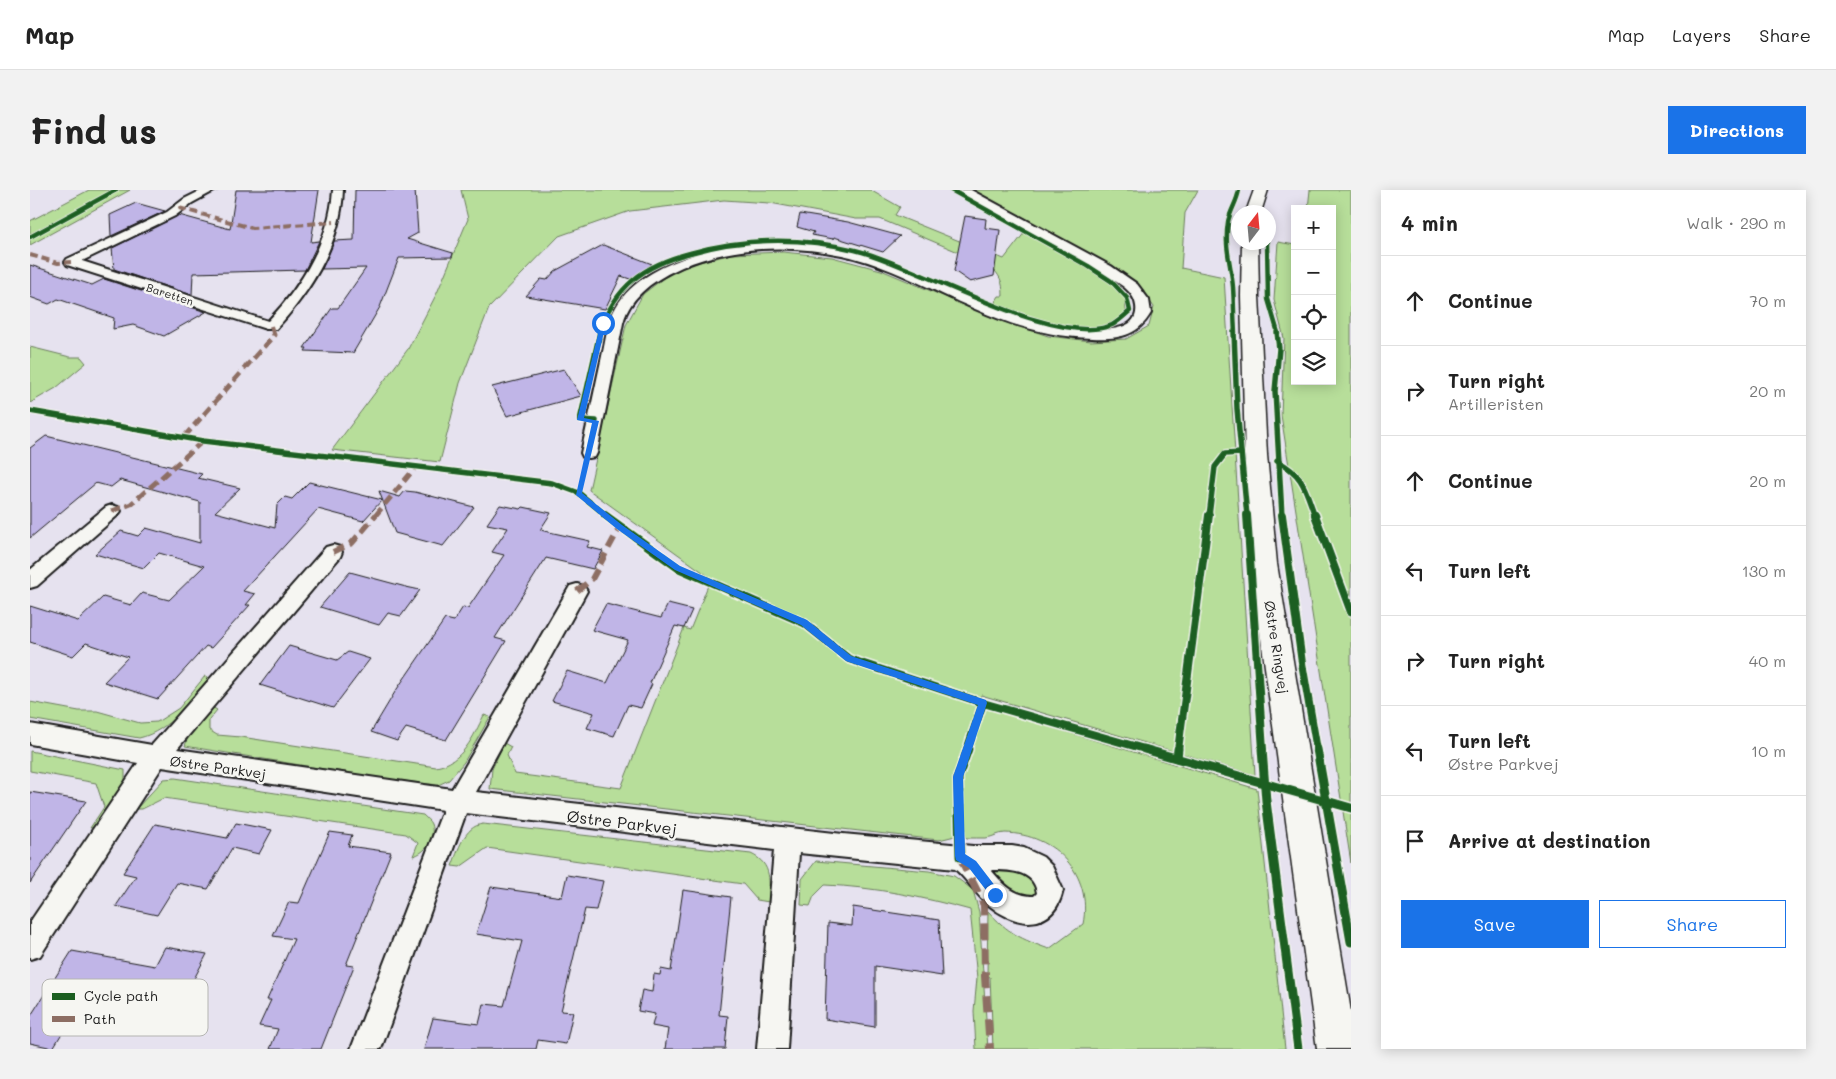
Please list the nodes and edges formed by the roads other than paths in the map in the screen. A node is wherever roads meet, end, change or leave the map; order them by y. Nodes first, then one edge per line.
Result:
1 (211, 190) edge
2 (338, 190) edge
3 (963, 190) edge
4 (1248, 190) edge
5 (1261, 190) edge
6 (1251, 205) edge
7 (1255, 205) edge
8 (1250, 250) edge
9 (589, 453) dead end
10 (112, 511) dead end
11 (333, 552) dead end
12 (30, 581) edge
13 (577, 591) dead end
14 (30, 734) edge
15 (155, 758) junction
16 (458, 802) junction
17 (787, 841) junction
18 (960, 856) dead end
19 (30, 946) edge
20 (366, 1049) edge
21 (772, 1049) edge
22 (1337, 1049) edge

1 - 2 street, Baretten
3 - 9 street
4 - 6 main road
5 - 7 main road
8 - 22 main road, Østre Ringvej
10 - 12 street
11 - 15 street, Østre Parkvej
13 - 16 street
14 - 15 street, Østre Parkvej
15 - 16 street, Østre Parkvej
15 - 19 street, Østre Parkvej
16 - 17 street, Østre Parkvej
16 - 20 street
17 - 18 street, Østre Parkvej
17 - 21 street

